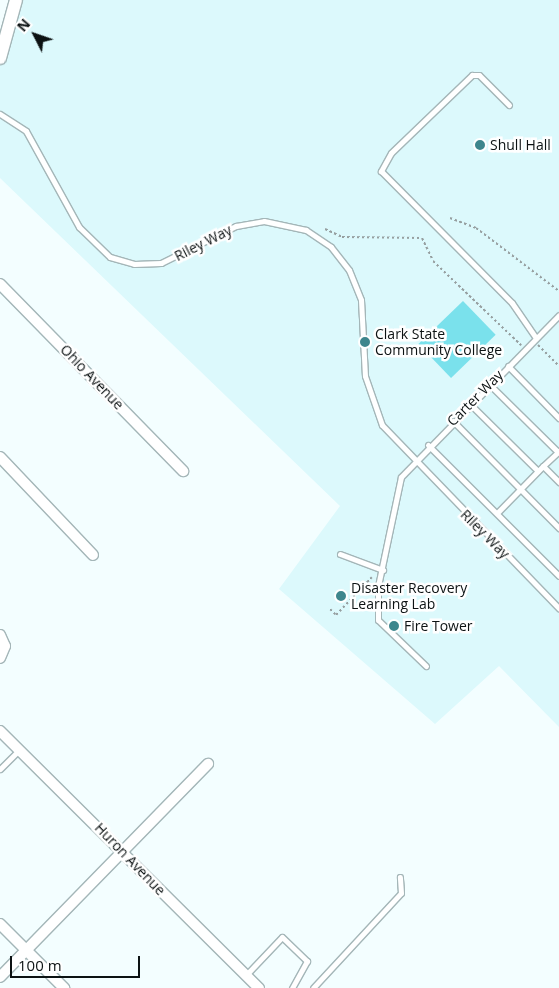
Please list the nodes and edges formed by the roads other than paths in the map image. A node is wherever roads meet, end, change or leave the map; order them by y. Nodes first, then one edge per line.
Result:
1 (16, 0) edge
2 (0, 58) edge
3 (509, 105) dead end
4 (0, 114) edge
5 (0, 284) edge
6 (559, 315) edge
7 (536, 338) junction
8 (508, 366) junction
9 (489, 384) junction
10 (470, 404) junction
11 (559, 418) edge
12 (452, 421) junction
13 (428, 445) junction
14 (558, 452) edge
15 (0, 457) edge
16 (412, 461) junction
17 (543, 466) junction
18 (184, 471) dead end
19 (538, 471) junction
20 (559, 482) edge
21 (520, 490) junction
22 (496, 513) junction
23 (559, 528) edge
24 (340, 554) dead end
25 (93, 555) dead end
26 (383, 570) junction
27 (559, 576) edge
28 (559, 608) edge
29 (0, 635) edge
30 (1, 657) edge
31 (426, 666) dead end
32 (0, 731) edge
33 (20, 749) junction
34 (208, 764) dead end
35 (0, 770) edge
36 (122, 850) junction
37 (400, 877) dead end
38 (0, 924) edge
39 (25, 949) junction
40 (246, 976) junction
41 (0, 978) edge
42 (64, 988) edge
43 (259, 988) edge
44 (292, 988) edge
45 (314, 988) edge

1 - 2 street
3 - 7 lane
4 - 16 lane, Riley Way
5 - 18 street, Ohio Avenue
6 - 7 lane, Carter Way
7 - 8 lane, Carter Way
8 - 9 lane, Carter Way
8 - 11 lane
9 - 10 lane, Carter Way
9 - 14 lane
10 - 12 lane, Carter Way
10 - 19 lane
12 - 13 lane, Carter Way
12 - 21 lane
13 - 16 lane, Carter Way
13 - 22 lane
14 - 17 lane
15 - 25 street
16 - 26 lane, Carter Way
16 - 28 lane, Riley Way
17 - 19 lane
17 - 20 lane
19 - 21 lane
21 - 22 lane
21 - 23 lane
22 - 27 lane
24 - 26 lane
26 - 31 lane, Carter Way
29 - 30 street
32 - 33 street, Huron Avenue
33 - 35 lane
33 - 36 street, Huron Avenue
34 - 36 street
36 - 39 street
36 - 40 street, Huron Avenue
37 - 45 lane
38 - 39 street
39 - 41 street
39 - 42 street
40 - 43 street, Huron Avenue
40 - 44 lane

